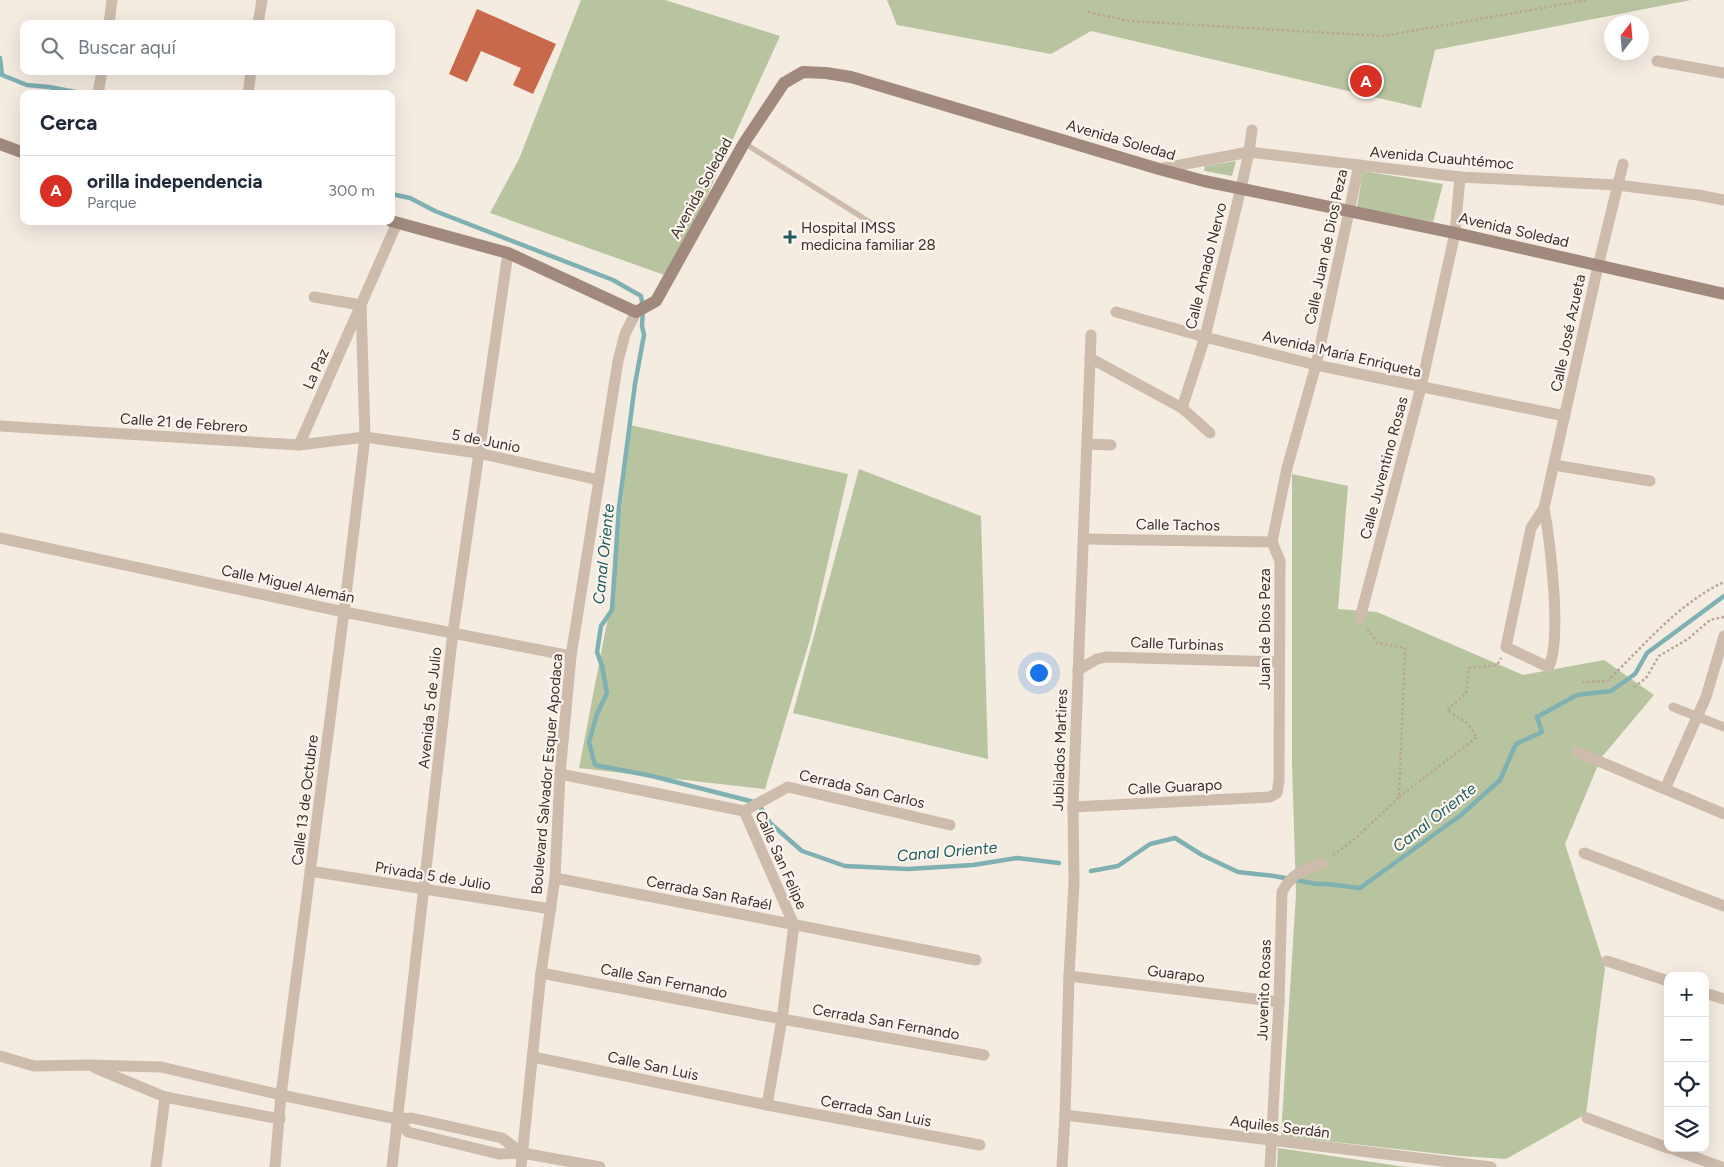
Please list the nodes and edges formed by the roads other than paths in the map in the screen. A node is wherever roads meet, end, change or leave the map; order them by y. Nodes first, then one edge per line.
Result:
1 (112, 0) edge
2 (262, 0) edge
3 (110, 20) edge
4 (259, 20) edge
5 (1656, 61) dead end
6 (1724, 73) edge
7 (101, 75) edge
8 (250, 75) edge
9 (99, 90) edge
10 (249, 90) edge
11 (1252, 130) dead end
12 (0, 144) edge
13 (744, 144) junction
14 (20, 152) edge
15 (1249, 152) junction
16 (1622, 164) dead end
17 (1359, 165) junction
18 (1159, 169) junction
19 (1460, 177) junction
20 (1617, 185) junction
21 (1241, 188) junction
22 (1724, 200) edge
23 (1348, 212) junction
24 (395, 222) edge
25 (393, 225) edge
26 (876, 226) dead end
27 (1455, 233) junction
28 (508, 253) junction
29 (1598, 266) junction
30 (1724, 294) edge
31 (314, 297) dead end
32 (361, 305) junction
33 (636, 312) junction
34 (1116, 312) dead end
35 (1091, 335) dead end
36 (1205, 337) junction
37 (1090, 358) junction
38 (1316, 365) junction
39 (1420, 387) junction
40 (1182, 408) junction
41 (1565, 416) junction
42 (0, 426) edge
43 (1210, 433) dead end
44 (365, 437) junction
45 (1087, 444) junction
46 (299, 445) junction
47 (1112, 445) dead end
48 (478, 453) junction
49 (1554, 465) junction
50 (600, 480) junction
51 (1650, 481) dead end
52 (1544, 508) junction
53 (0, 538) edge
54 (1083, 538) junction
55 (1272, 542) junction
56 (344, 612) junction
57 (1360, 618) road end
58 (453, 632) junction
59 (1724, 636) edge
60 (571, 656) junction
61 (1279, 662) junction
62 (1078, 670) junction
63 (1673, 707) dead end
64 (1697, 716) junction
65 (1724, 727) edge
66 (1577, 752) dead end
67 (560, 774) junction
68 (1665, 788) junction
69 (1277, 793) joint
70 (1073, 807) junction
71 (744, 811) junction
72 (1724, 814) edge
73 (950, 825) dead end
74 (1584, 853) dead end
75 (1322, 863) road end
76 (310, 871) junction
77 (555, 878) junction
78 (424, 890) junction
79 (1724, 906) edge
80 (551, 909) junction
81 (794, 925) junction
82 (976, 960) dead end
83 (1607, 961) dead end
84 (541, 973) junction
85 (1069, 976) junction
86 (1664, 980) edge
87 (1709, 994) edge
88 (1724, 999) edge
89 (1279, 1002) junction
90 (782, 1019) junction
91 (984, 1055) dead end
92 (0, 1056) edge
93 (533, 1057) junction
94 (87, 1065) junction
95 (281, 1095) junction
96 (165, 1098) junction
97 (767, 1105) junction
98 (1065, 1115) junction
99 (1587, 1118) dead end
100 (280, 1119) junction
101 (397, 1119) junction
102 (1272, 1141) junction
103 (980, 1145) dead end
104 (1664, 1146) edge
105 (1680, 1152) edge
106 (522, 1153) junction
107 (156, 1167) edge
108 (275, 1167) edge
109 (392, 1167) edge
110 (521, 1167) edge
111 (600, 1167) edge
112 (1062, 1167) edge
113 (1270, 1167) edge
114 (1491, 1167) edge
115 (1721, 1167) edge

1 - 3 street
2 - 4 street
5 - 6 street
7 - 9 street
8 - 10 street
11 - 15 street, Calle Amado Nervo
12 - 14 main road
13 - 18 main road, Avenida Soledad
13 - 26 lane
13 - 33 main road, Avenida Soledad
15 - 17 street, Avenida Cuauhtémoc
15 - 18 street, Avenida Cuauhtémoc
15 - 21 street, Calle Amado Nervo
16 - 20 street, Calle José Azueta
17 - 19 street, Avenida Cuauhtémoc
17 - 23 street, Calle Juan de Dios Peza
18 - 21 main road, Avenida Soledad
19 - 20 street, Avenida Cuauhtémoc
19 - 27 street, Calle Juventino Rosas
20 - 22 street, Avenida Cuauhtémoc
20 - 29 street, Calle José Azueta
21 - 23 main road, Avenida Soledad
21 - 36 street, Calle Amado Nervo
23 - 27 main road, Avenida Soledad
23 - 38 street, Calle Juan de Dios Peza
24 - 28 main road
25 - 32 street, La Paz
27 - 29 main road, Avenida Soledad
27 - 39 street, Calle Juventino Rosas
28 - 33 main road
28 - 48 street, Avenida 5 de Julio
29 - 30 main road, Avenida Soledad
29 - 41 street, Calle José Azueta
31 - 32 street
32 - 44 street, Calle 13 de Octubre
32 - 46 street, La Paz
33 - 50 street, Boulevard Salvador Esquer Apodaca
34 - 36 street, Avenida María Enriqueta
35 - 37 street, Jubilados Martires
36 - 38 street, Avenida María Enriqueta
36 - 40 street, Calle Amado Nervo
37 - 40 street
37 - 45 street, Jubilados Martires
38 - 39 street, Avenida María Enriqueta
38 - 55 street, Calle Juan de Dios Peza
39 - 41 street, Avenida María Enriqueta
39 - 57 street, Calle Juventino Rosas
40 - 43 street
41 - 49 street, Calle José Azueta
42 - 46 street, Calle 21 de Febrero
44 - 46 street, Calle 21 de Febrero
44 - 48 street, 5 de Junio
44 - 56 street, Calle 13 de Octubre
45 - 47 street
45 - 54 street, Jubilados Martires
48 - 50 street, 5 de Junio
48 - 58 street, Avenida 5 de Julio
49 - 51 street
49 - 52 street, Calle José Azueta
50 - 60 street, Boulevard Salvador Esquer Apodaca
52 - 52 street, Calle José Azueta
53 - 56 street, Calle Miguel Alemán
54 - 55 street, Calle Tachos
54 - 62 street, Jubilados Martires
55 - 61 street, Juan de Dios Peza
56 - 58 street, Calle Miguel Alemán
56 - 76 street, Calle 13 de Octubre
58 - 60 street, Calle Miguel Alemán
58 - 78 street, Avenida 5 de Julio
59 - 64 street
60 - 67 street, Boulevard Salvador Esquer Apodaca
61 - 62 street, Calle Turbinas
61 - 69 street, Juan de Dios Peza
62 - 70 street, Jubilados Martires
63 - 64 street
64 - 65 street
64 - 68 street
66 - 68 street
67 - 71 street, Calle San Felipe
67 - 77 street, Boulevard Salvador Esquer Apodaca
68 - 72 street
69 - 70 street, Calle Guarapo
70 - 85 street, Jubilados Martires
71 - 73 street, Cerrada San Carlos
71 - 81 street, Calle San Felipe
74 - 79 street
75 - 89 street, Juvenito Rosas
76 - 78 street, Privada 5 de Julio
76 - 95 street, Calle 13 de Octubre
77 - 80 street, Boulevard Salvador Esquer Apodaca
77 - 81 street, Cerrada San Rafaél
78 - 80 street, Privada 5 de Julio
78 - 101 street, Avenida 5 de Julio
80 - 84 street, Boulevard Salvador Esquer Apodaca
81 - 82 street, Cerrada San Rafaél
81 - 90 street, Calle San Felipe
83 - 86 street
84 - 90 street, Calle San Fernando
84 - 93 street, Boulevard Salvador Esquer Apodaca
85 - 89 street, Guarapo
85 - 98 street, Jubilados Martires
87 - 88 street
89 - 102 street, Juvenito Rosas
90 - 91 street, Cerrada San Fernando
90 - 97 street, Calle San Felipe
92 - 94 street
93 - 97 street, Calle San Luis
93 - 106 street, Boulevard Salvador Esquer Apodaca
94 - 95 street
94 - 96 street
95 - 100 street, Calle 13 de Octubre
95 - 101 street
96 - 100 street
96 - 107 street
97 - 103 street, Cerrada San Luis
98 - 102 street, Aquiles Serdán
98 - 112 street, Jubilados Martires
99 - 104 street
100 - 108 street, Calle 13 de Octubre
101 - 106 street
101 - 106 street
101 - 109 street, Avenida 5 de Julio
102 - 113 street, Juvenito Rosas
102 - 114 street, Aquiles Serdán
105 - 115 street
106 - 110 street, Boulevard Salvador Esquer Apodaca
106 - 111 street

